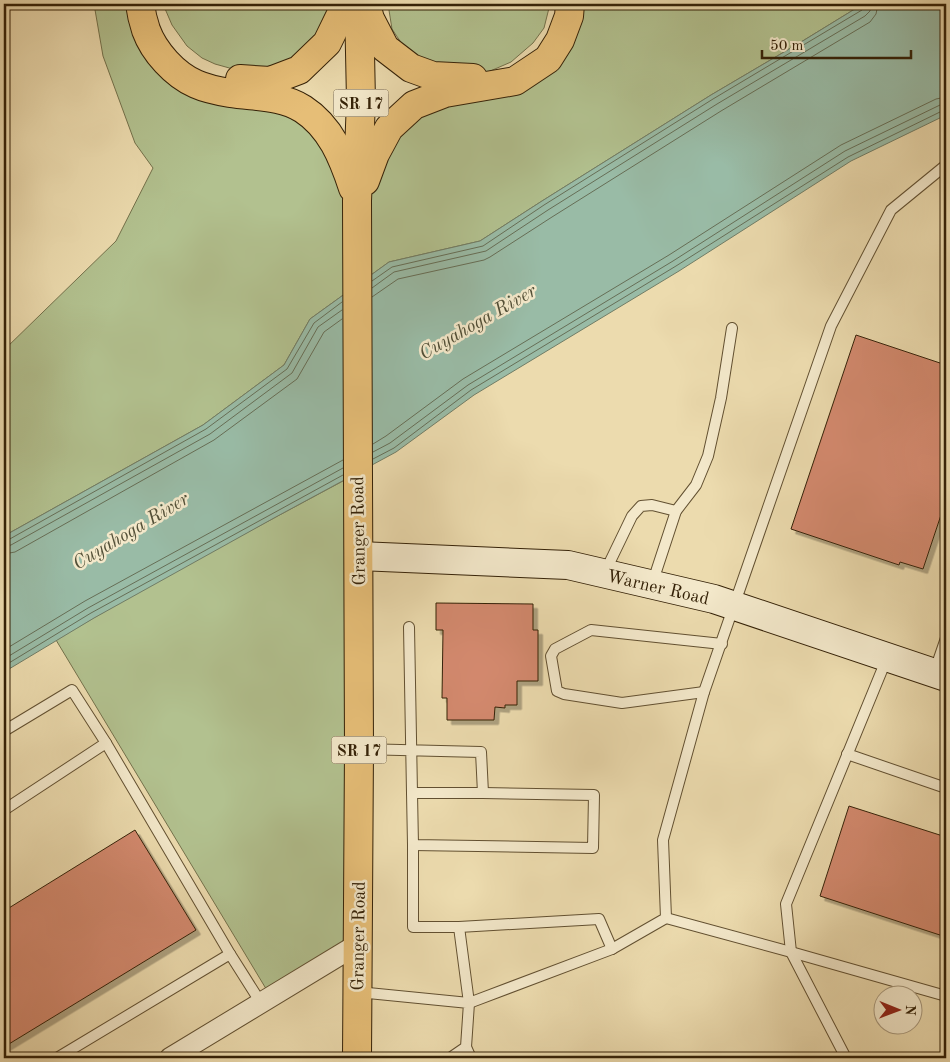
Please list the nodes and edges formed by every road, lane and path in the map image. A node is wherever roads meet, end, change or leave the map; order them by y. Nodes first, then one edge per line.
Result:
1 (140, 4) edge
2 (155, 4) edge
3 (346, 4) edge
4 (359, 4) edge
5 (366, 4) edge
6 (555, 4) edge
7 (570, 4) edge
8 (946, 165) edge
9 (358, 202) junction
10 (732, 328) dead end
11 (676, 511) junction
12 (359, 556) junction
13 (605, 574) junction
14 (651, 585) junction
15 (735, 606) junction
16 (408, 627) dead end
17 (946, 638) edge
18 (722, 644) junction
19 (887, 657) junction
20 (940, 675) edge
21 (704, 692) junction
22 (4, 731) edge
23 (106, 744) junction
24 (359, 749) junction
25 (411, 751) junction
26 (847, 754) junction
27 (946, 788) edge
28 (483, 792) junction
29 (412, 793) junction
30 (4, 810) edge
31 (413, 845) junction
32 (666, 918) junction
33 (459, 927) junction
34 (358, 944) junction
35 (612, 949) junction
36 (791, 952) junction
37 (230, 954) junction
38 (357, 992) junction
39 (946, 996) edge
40 (261, 1002) junction
41 (469, 1003) junction
42 (466, 1047) junction
43 (57, 1058) edge
44 (170, 1058) edge
45 (357, 1058) edge
46 (450, 1058) edge
47 (471, 1058) edge
48 (846, 1058) edge

1 - 9 main road
2 - 3 main road
4 - 9 main road, Granger Road / SR 17
5 - 6 main road
7 - 9 main road
8 - 15 lane
9 - 12 main road, Granger Road / SR 17
10 - 11 lane
11 - 13 lane
11 - 14 lane
12 - 13 main road, Warner Road
12 - 24 main road, Granger Road / SR 17
13 - 14 main road, Warner Road
14 - 15 main road, Warner Road
15 - 18 lane
15 - 19 main road, Warner Road
16 - 25 lane
17 - 20 lane
18 - 21 lane
18 - 21 lane
19 - 20 main road, Warner Road
19 - 26 lane
21 - 32 lane
22 - 23 lane
23 - 30 lane
23 - 37 lane
24 - 25 lane
24 - 34 main road, Granger Road / SR 17
25 - 28 lane
25 - 29 lane
26 - 27 lane
26 - 36 lane
28 - 29 lane
28 - 31 lane
29 - 31 lane
31 - 33 lane
32 - 35 lane
32 - 36 lane
33 - 35 lane
33 - 41 lane
34 - 38 main road, Granger Road / SR 17
34 - 40 street
35 - 41 lane
36 - 39 lane
36 - 48 lane
37 - 40 lane
37 - 43 lane
38 - 41 lane
38 - 45 main road, Granger Road / SR 17
40 - 44 street
41 - 42 lane
42 - 46 lane
42 - 47 lane

